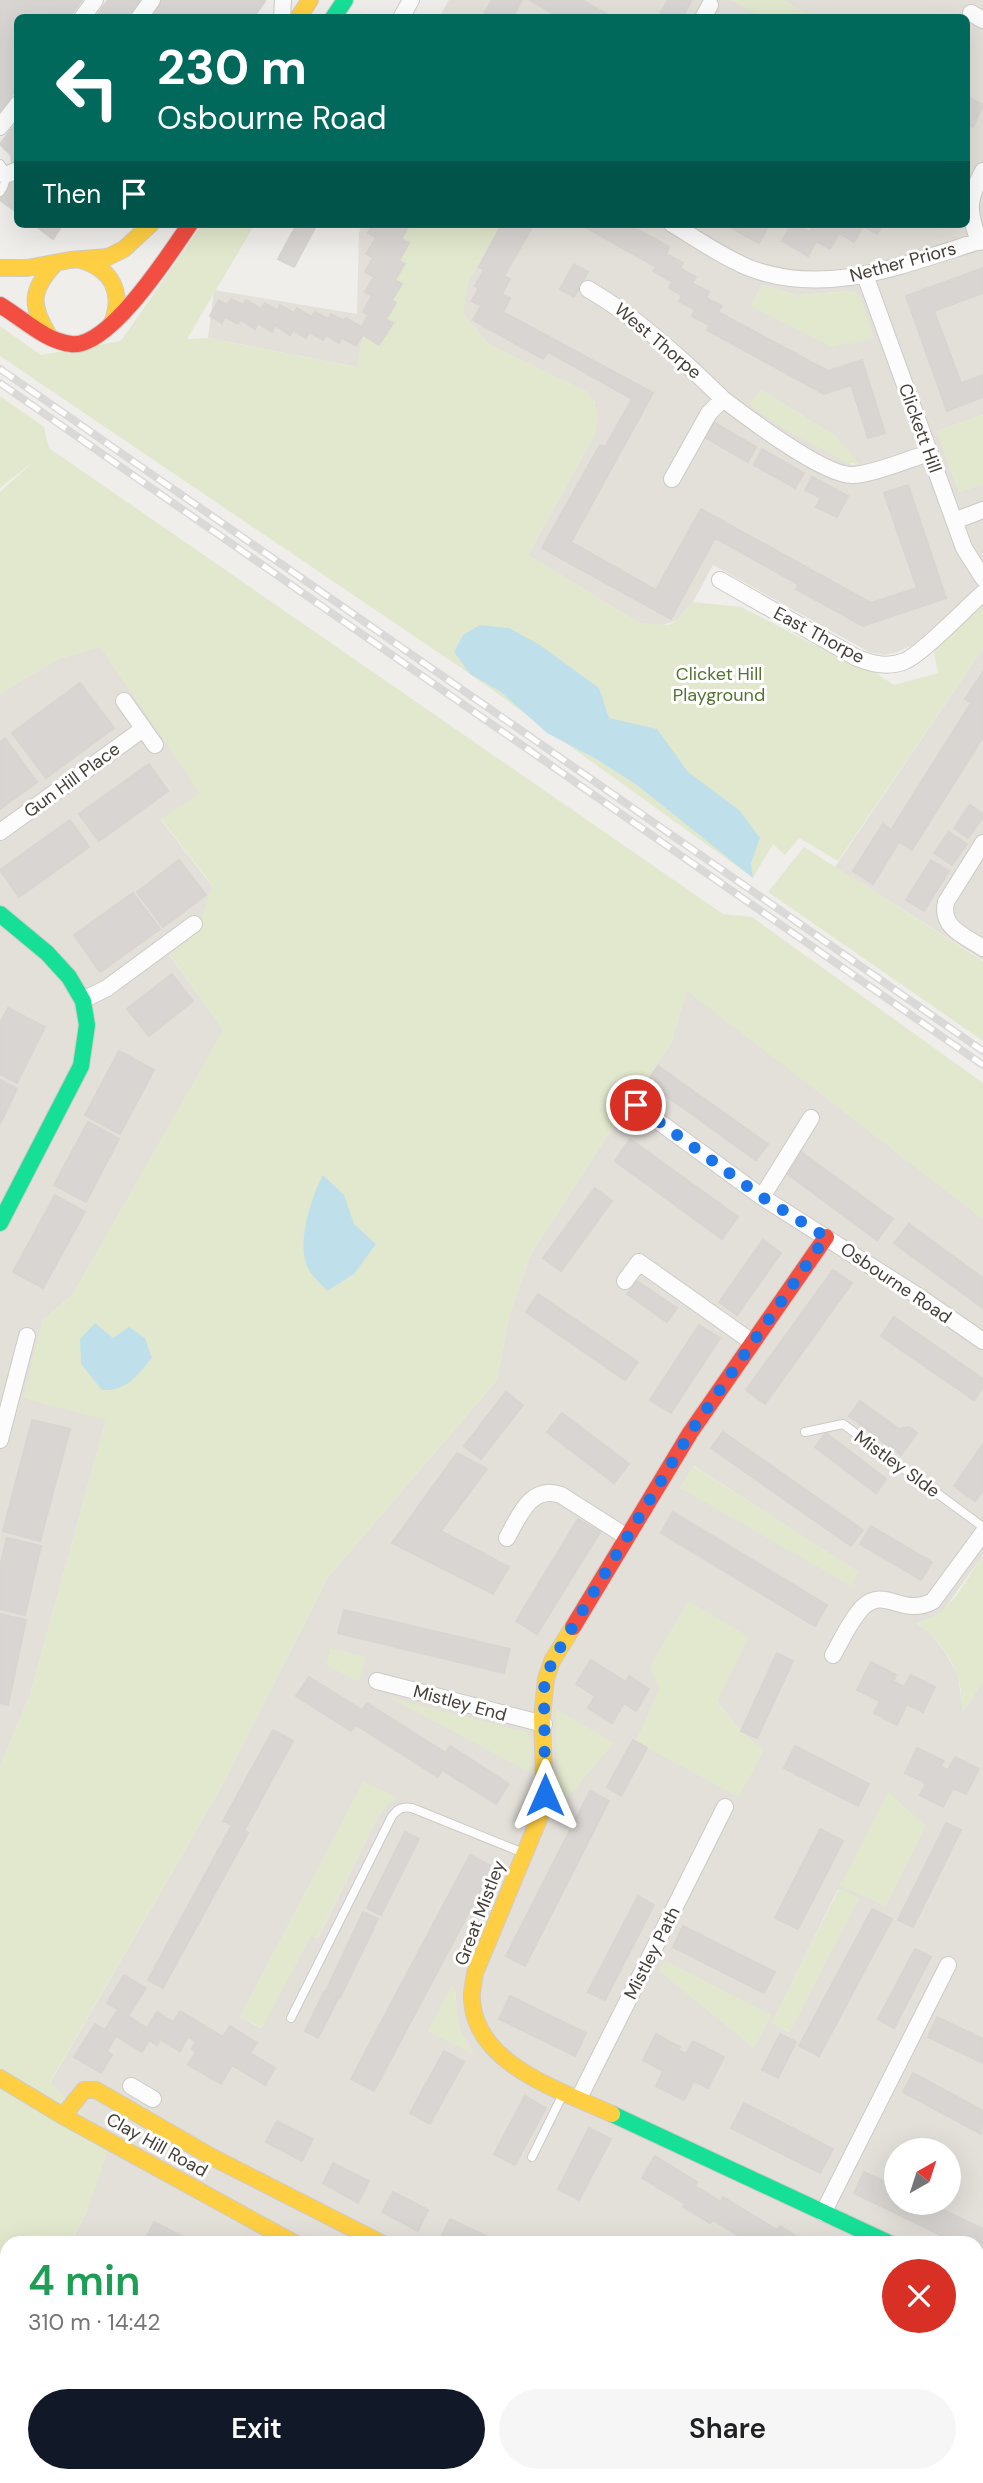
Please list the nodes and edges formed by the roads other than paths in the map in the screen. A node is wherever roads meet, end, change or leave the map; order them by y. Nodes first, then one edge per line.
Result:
1 (14, 109) edge
2 (0, 127) edge
3 (8, 170) edge
4 (983, 171) edge
5 (0, 192) edge
6 (970, 201) edge
7 (970, 216) edge
8 (147, 228) edge
9 (187, 228) edge
10 (679, 228) edge
11 (981, 241) edge
12 (81, 260) junction
13 (55, 264) junction
14 (0, 268) edge
15 (865, 275) junction
16 (588, 289) dead end
17 (0, 305) edge
18 (109, 329) junction
19 (48, 334) junction
20 (723, 399) junction
21 (929, 453) junction
22 (672, 479) dead end
23 (983, 510) edge
24 (954, 521) junction
25 (983, 578) edge
26 (720, 580) dead end
27 (983, 593) edge
28 (124, 701) dead end
29 (143, 729) junction
30 (155, 745) dead end
31 (0, 832) edge
32 (983, 843) edge
33 (0, 914) edge
34 (194, 924) dead end
35 (983, 948) edge
36 (83, 1000) junction
37 (636, 1105) dead end
38 (811, 1118) dead end
39 (762, 1197) junction
40 (0, 1223) edge
41 (826, 1237) junction
42 (625, 1281) dead end
43 (27, 1336) dead end
44 (983, 1341) edge
45 (752, 1342) junction
46 (8, 1377) edge
47 (805, 1432) dead end
48 (0, 1440) edge
49 (983, 1527) edge
50 (983, 1533) edge
51 (627, 1537) junction
52 (507, 1538) dead end
53 (833, 1655) dead end
54 (377, 1681) dead end
55 (544, 1724) junction
56 (725, 1807) dead end
57 (524, 1853) junction
58 (948, 1965) dead end
59 (291, 2018) dead end
60 (0, 2078) edge
61 (142, 2092) dead end
62 (572, 2095) junction
63 (132, 2110) junction
64 (63, 2116) junction
65 (532, 2157) dead end
66 (823, 2213) junction
67 (281, 2236) edge
68 (367, 2236) edge
69 (872, 2236) edge

1 - 2 street
3 - 5 lane
4 - 6 street, Nether Priors
7 - 11 street, Nether Priors
8 - 12 street
9 - 18 street
10 - 15 street, Nether Priors
11 - 15 street, Nether Priors
12 - 13 street
12 - 18 street
13 - 14 street
13 - 19 street
15 - 21 street, Clickett Hill
16 - 20 street, West Thorpe
17 - 19 street
18 - 19 street
20 - 21 street, West Thorpe
20 - 22 street
21 - 24 street, Clickett Hill
23 - 24 street
24 - 25 street, Clickett Hill
26 - 27 street, East Thorpe
28 - 29 street
29 - 30 street
29 - 31 street, Gun Hill Place
32 - 35 street
33 - 36 street
34 - 36 street
36 - 40 street
37 - 39 street, Osbourne Road
38 - 39 street
39 - 41 street, Osbourne Road
41 - 44 street, Osbourne Road
41 - 45 street, Great Mistley
42 - 45 street
43 - 46 street
45 - 51 street, Great Mistley
46 - 48 street
47 - 49 lane, Mistley SIde
50 - 53 street
51 - 52 street
51 - 55 street, Great Mistley
54 - 55 street, Mistley End
55 - 57 street, Great Mistley
56 - 62 street, Mistley Path
57 - 59 lane
57 - 62 street, Great Mistley
58 - 66 street
60 - 64 street, Clay Hill Road
61 - 63 street
62 - 65 lane
62 - 66 street, Great Mistley
63 - 64 street
63 - 68 street
64 - 67 street, Clay Hill Road
66 - 69 street, Great Mistley

